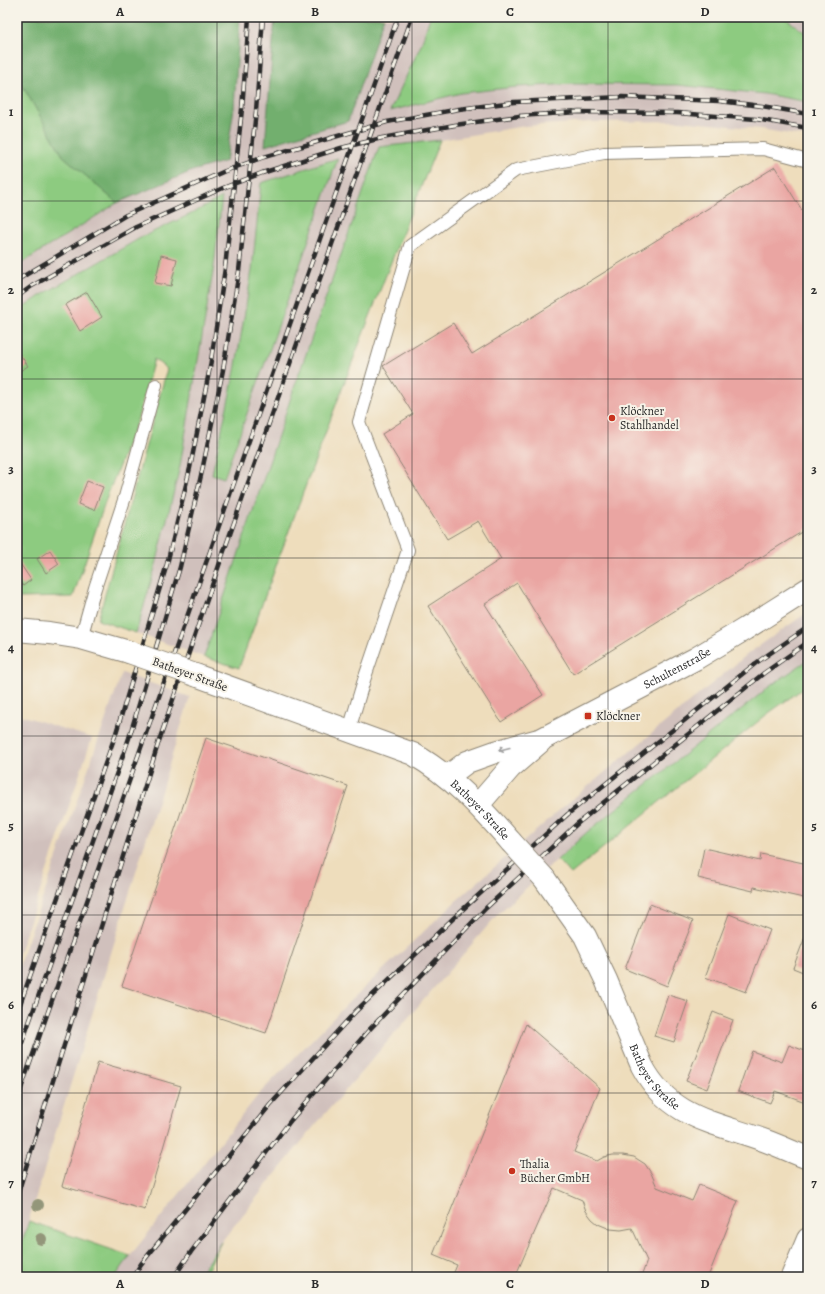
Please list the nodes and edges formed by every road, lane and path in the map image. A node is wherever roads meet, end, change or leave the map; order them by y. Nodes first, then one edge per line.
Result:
1 (808, 161) edge
2 (156, 386) dead end
3 (808, 589) edge
4 (17, 630) edge
5 (81, 638) junction
6 (349, 730) junction
7 (542, 740) junction
8 (447, 777) junction
9 (478, 805) junction
10 (808, 1158) edge
11 (808, 1238) edge
12 (792, 1277) edge

1 - 6 lane
2 - 5 lane
3 - 7 street, Schultenstraße
4 - 5 street, Batheyer Straße
5 - 6 street, Batheyer Straße, bridge
6 - 8 street, Batheyer Straße
7 -> 8 street, Schultenstraße
7 - 9 street, Schultenstraße
8 - 9 street, Batheyer Straße
9 - 10 street, Batheyer Straße, bridge
11 - 12 street

